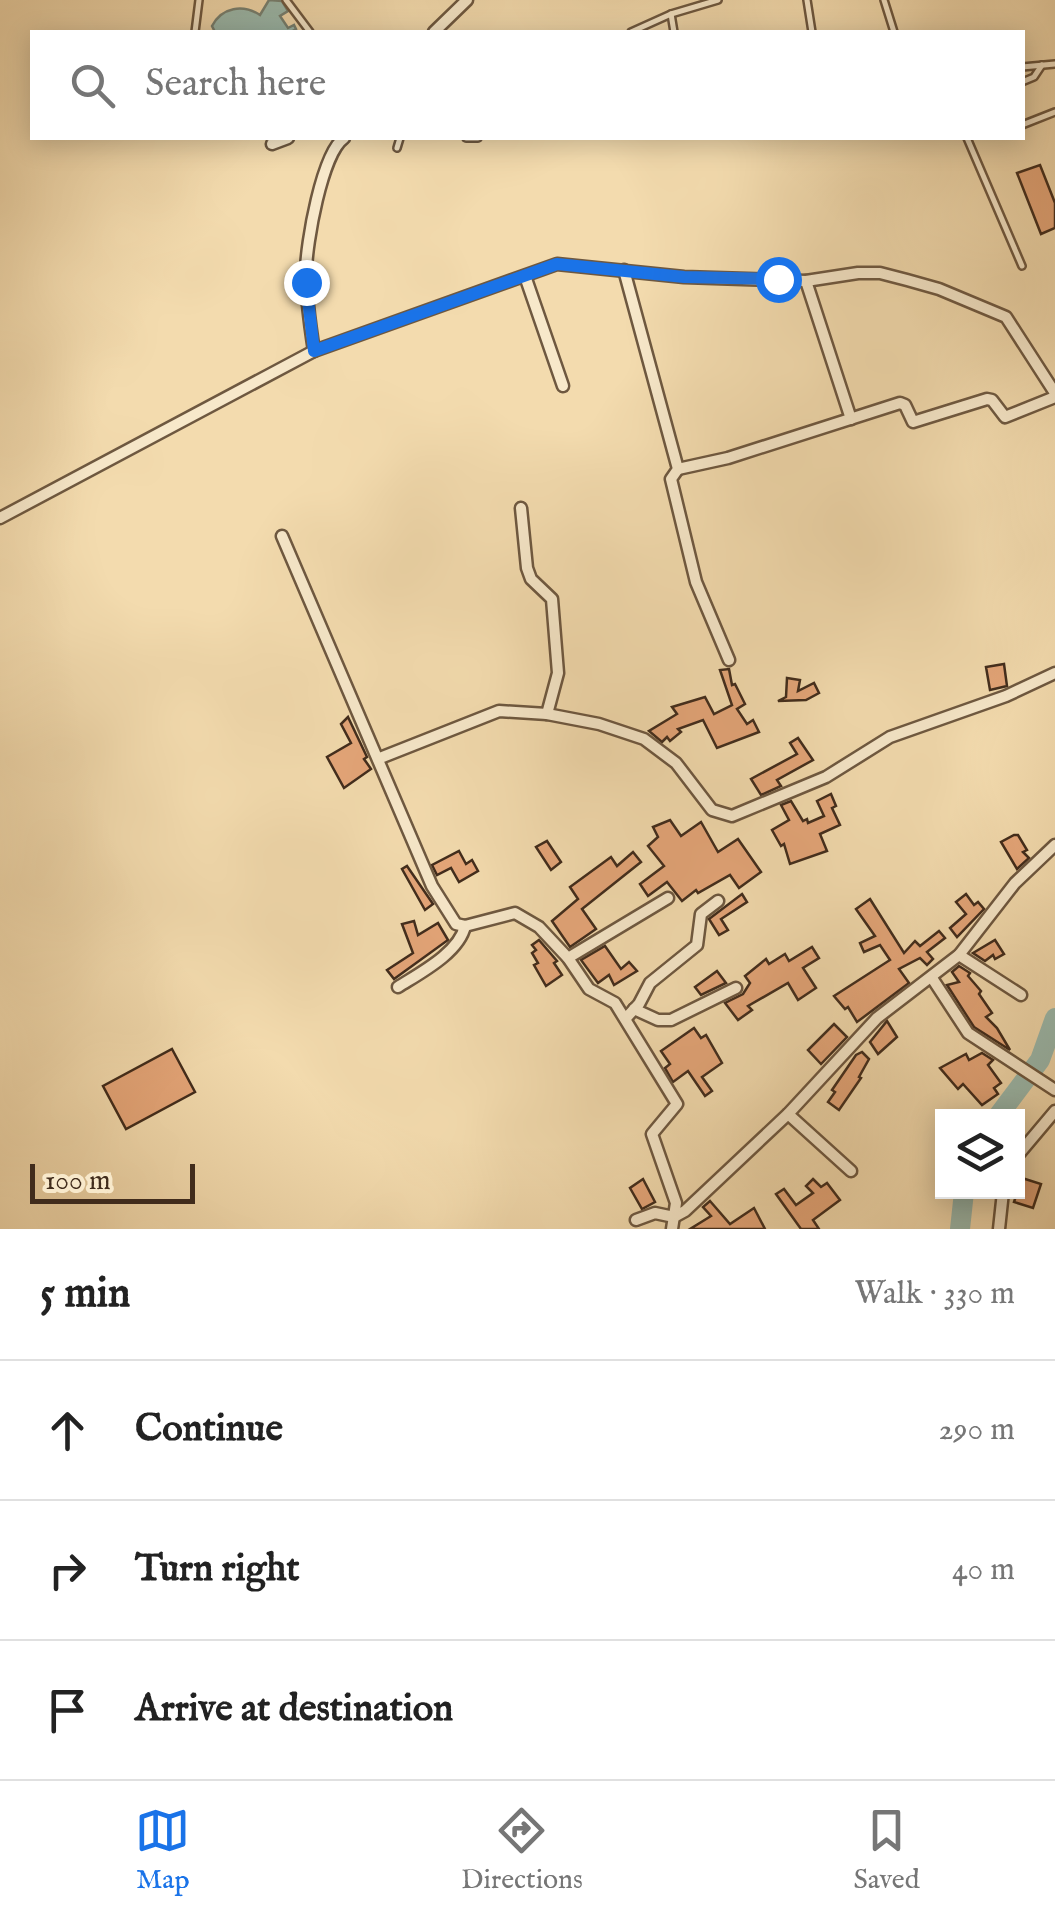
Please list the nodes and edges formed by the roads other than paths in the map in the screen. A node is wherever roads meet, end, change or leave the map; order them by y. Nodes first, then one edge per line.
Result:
1 (199, 0) edge
2 (286, 0) edge
3 (467, 0) edge
4 (718, 0) edge
5 (807, 0) edge
6 (884, 0) edge
7 (670, 14) junction
8 (195, 30) edge
9 (308, 30) edge
10 (436, 30) edge
11 (636, 30) edge
12 (674, 30) edge
13 (812, 30) edge
14 (893, 30) edge
15 (1055, 64) edge
16 (1042, 65) junction
17 (1025, 67) edge
18 (1025, 81) edge
19 (1055, 112) edge
20 (1025, 124) edge
21 (283, 140) edge
22 (336, 140) edge
23 (399, 140) edge
24 (968, 140) edge
25 (272, 144) dead end
26 (397, 148) dead end
27 (1022, 266) dead end
28 (624, 270) junction
29 (525, 276) junction
30 (806, 281) junction
31 (314, 351) junction
32 (562, 386) dead end
33 (1055, 395) edge
34 (850, 419) junction
35 (678, 469) junction
36 (521, 508) dead end
37 (0, 518) edge
38 (282, 536) dead end
39 (728, 660) dead end
40 (1055, 673) edge
41 (547, 714) junction
42 (380, 758) junction
43 (1055, 845) edge
44 (668, 898) dead end
45 (718, 901) dead end
46 (464, 926) junction
47 (960, 955) junction
48 (568, 958) junction
49 (932, 978) junction
50 (398, 987) dead end
51 (736, 988) dead end
52 (1021, 995) dead end
53 (630, 1014) junction
54 (1055, 1090) edge
55 (1055, 1111) edge
56 (788, 1114) junction
57 (1025, 1146) edge
58 (852, 1171) dead end
59 (1002, 1199) edge
60 (636, 1220) dead end
61 (673, 1223) edge
62 (998, 1229) edge

1 - 8 lane
2 - 9 lane
3 - 10 street
4 - 7 lane
5 - 13 lane
6 - 14 lane
7 - 11 lane
7 - 12 lane
15 - 16 lane
16 - 17 lane
16 - 18 lane
19 - 20 lane
21 - 25 street
22 - 31 street
23 - 26 lane
24 - 27 lane
28 - 29 street
28 - 30 street
28 - 35 street
29 - 31 street
29 - 32 street
30 - 33 street
30 - 34 street
31 - 37 street
33 - 34 street
34 - 35 street
35 - 39 street
36 - 41 street
38 - 42 street
40 - 41 street
41 - 42 street
42 - 46 street
43 - 47 street
44 - 48 street
45 - 53 street
46 - 48 street
46 - 50 street
47 - 49 street
47 - 52 street
48 - 53 street
49 - 54 street
49 - 56 street
51 - 53 street
53 - 61 street
55 - 57 street
56 - 58 street
56 - 61 street
59 - 62 street
60 - 61 street

